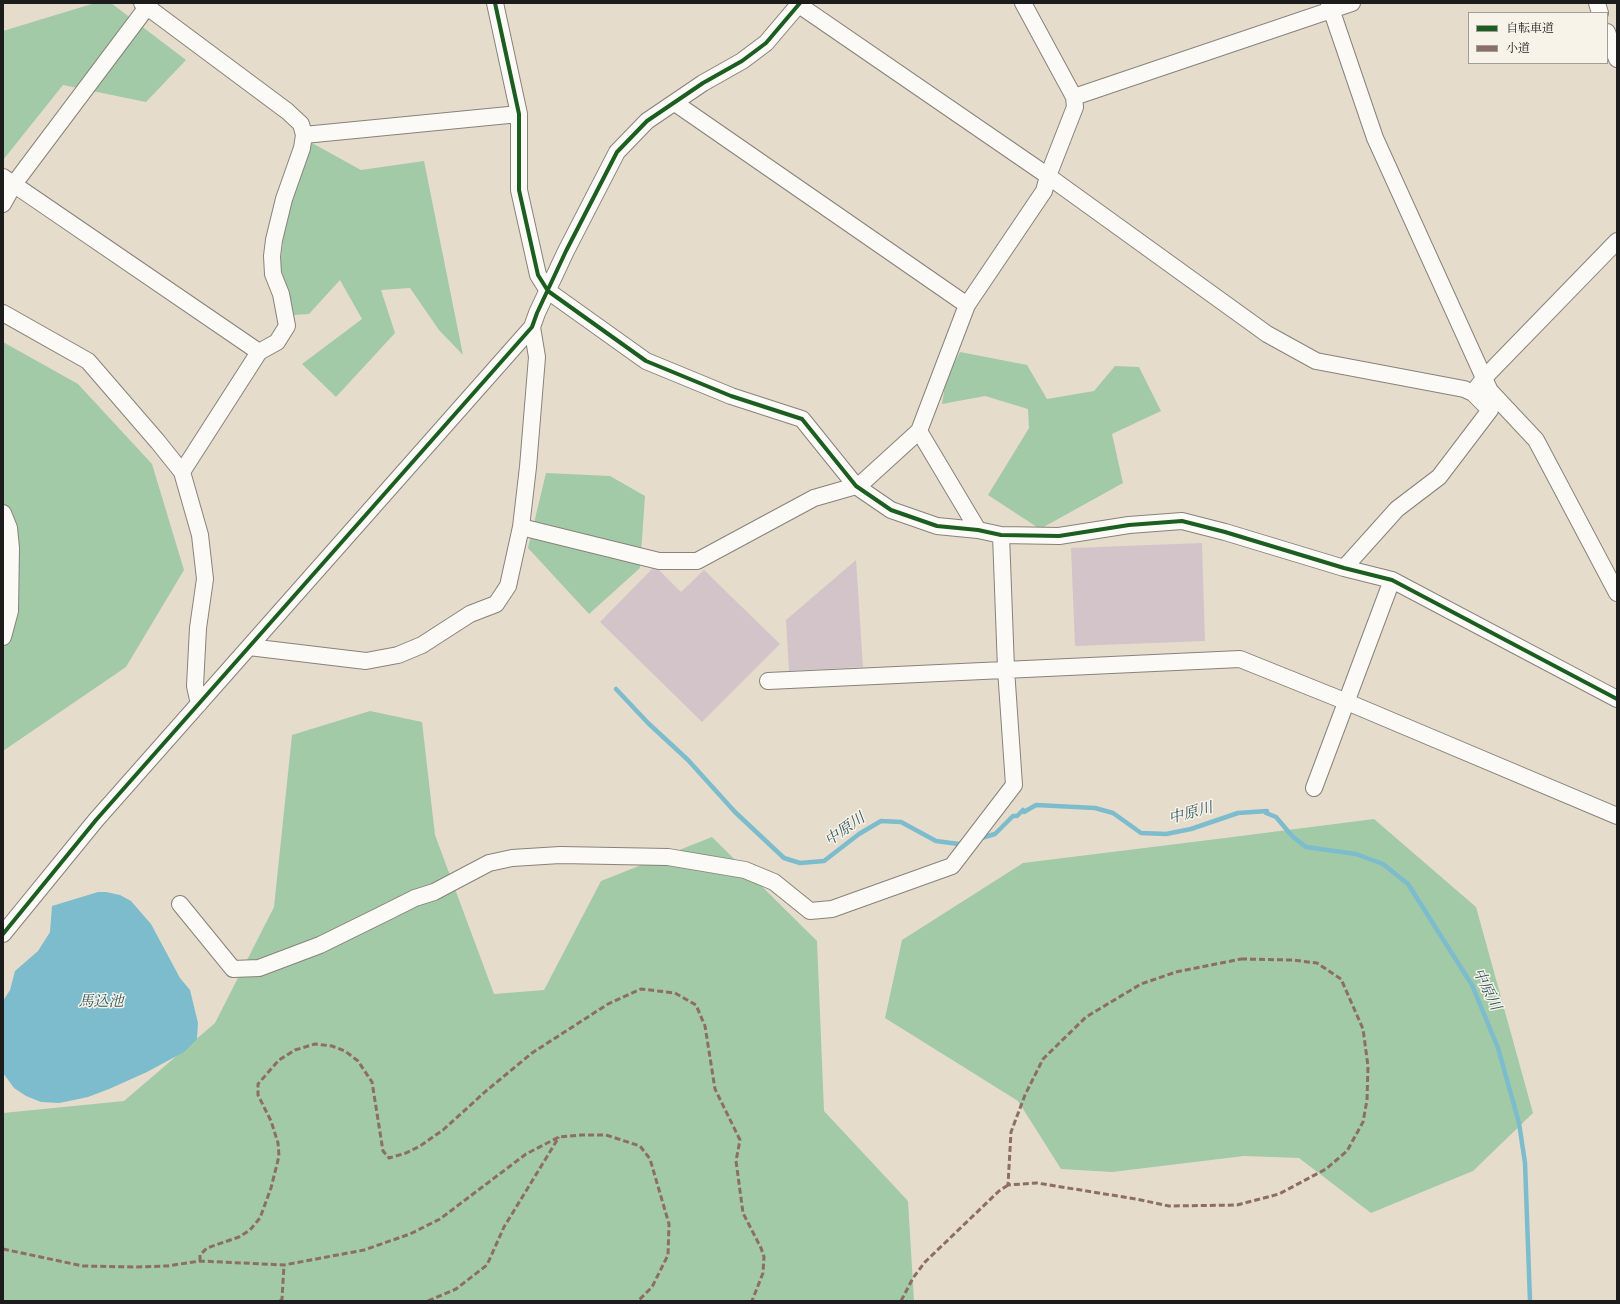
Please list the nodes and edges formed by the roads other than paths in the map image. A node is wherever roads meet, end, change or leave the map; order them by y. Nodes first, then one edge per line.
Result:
1 (496, 3) edge
2 (1023, 3) edge
3 (1352, 3) edge
4 (146, 4) edge
5 (799, 4) edge
6 (1331, 7) edge
7 (1608, 35) edge
8 (1617, 59) edge
9 (1074, 97) junction
10 (675, 103) junction
11 (519, 114) junction
12 (304, 134) junction
13 (1048, 176) junction
14 (9, 181) edge
15 (3, 204) edge
16 (1617, 241) edge
17 (548, 291) junction
18 (966, 305) junction
19 (3, 313) edge
20 (532, 327) junction
21 (259, 352) junction
22 (1484, 378) junction
23 (1474, 393) junction
24 (919, 431) junction
25 (182, 472) junction
26 (856, 486) junction
27 (3, 513) edge
28 (520, 527) junction
29 (978, 530) junction
30 (1001, 535) junction
31 (1344, 568) junction
32 (1392, 580) junction
33 (1617, 593) edge
34 (3, 637) edge
35 (249, 647) junction
36 (1006, 669) junction
37 (768, 681) dead end
38 (1617, 698) edge
39 (1347, 702) junction
40 (199, 704) junction
41 (1314, 788) dead end
42 (1617, 816) edge
43 (180, 904) dead end
44 (3, 934) edge

1 - 11 street
2 - 9 street
3 - 6 street
4 - 12 street
4 - 14 street
5 - 10 street
5 - 13 street
6 - 9 street
6 - 22 street
7 - 8 street
9 - 13 street
10 - 17 street
10 - 18 street
11 - 12 street
11 - 17 street
12 - 21 street
13 - 18 street
13 - 23 street
14 - 15 street
14 - 21 street
16 - 22 street
17 - 20 street
17 - 26 street
18 - 24 street
19 - 25 street
20 - 28 street
20 - 35 street
21 - 25 street
22 - 23 street
22 - 33 street
23 - 31 street
24 - 26 street
24 - 29 street
25 - 40 street
26 - 28 street
26 - 29 street
27 - 34 street
28 - 35 street
29 - 30 street
30 - 31 street
30 - 36 street
31 - 32 street
32 - 38 street
32 - 39 street
35 - 40 street
36 - 37 street
36 - 39 street
36 - 43 street
39 - 41 street
39 - 42 street
40 - 44 street

